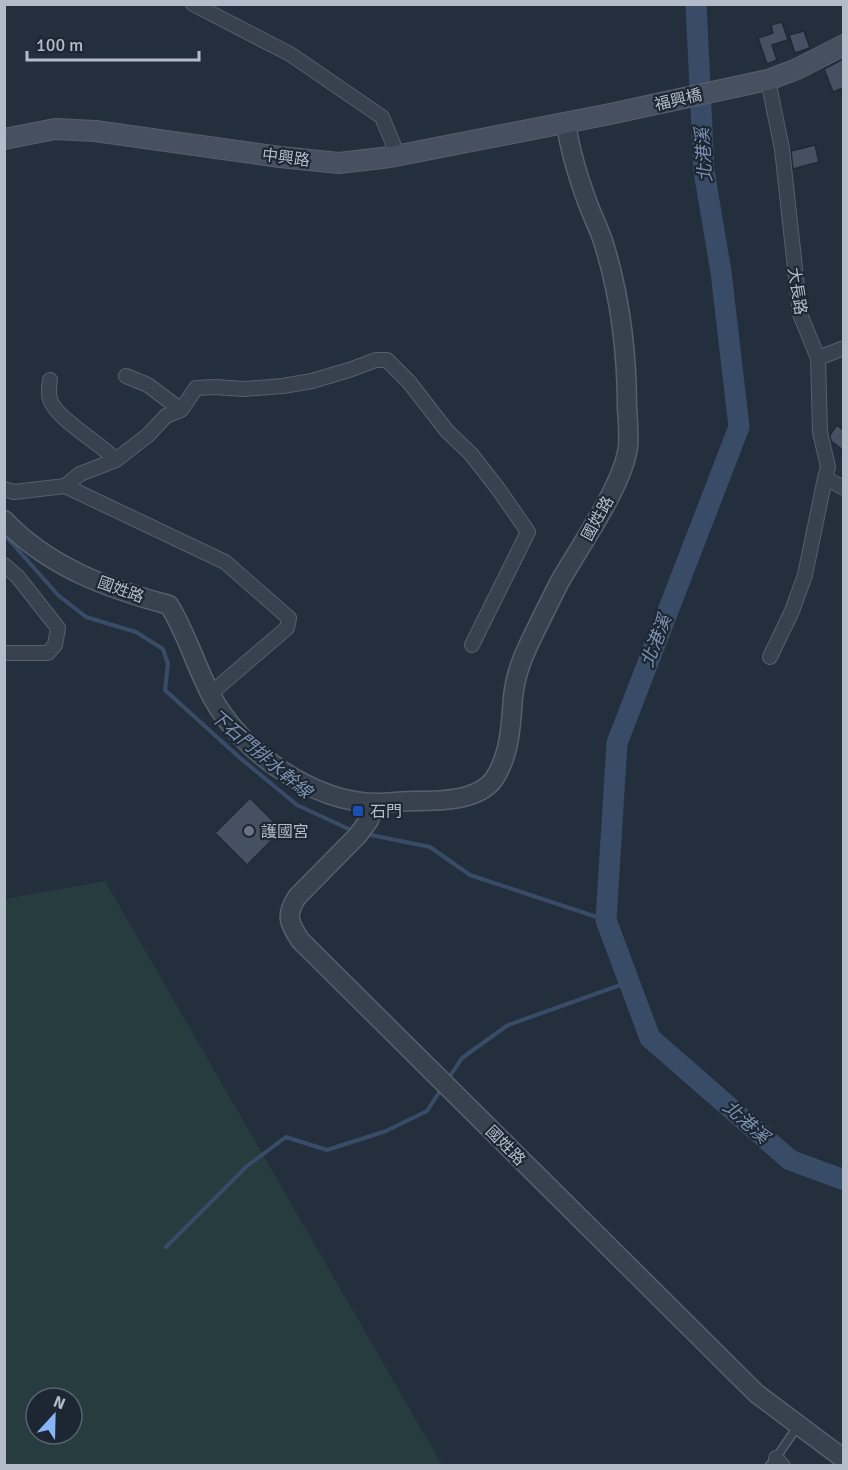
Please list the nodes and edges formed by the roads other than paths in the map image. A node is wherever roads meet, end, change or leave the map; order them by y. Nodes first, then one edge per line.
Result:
1 (193, 4) edge
2 (843, 45) edge
3 (768, 80) junction
4 (566, 123) junction
5 (4, 139) edge
6 (390, 157) junction
7 (843, 348) edge
8 (818, 358) junction
9 (126, 376) dead end
10 (50, 380) dead end
11 (182, 410) junction
12 (116, 460) junction
13 (825, 478) junction
14 (64, 486) junction
15 (843, 488) edge
16 (4, 489) edge
17 (4, 520) edge
18 (4, 565) edge
19 (472, 645) dead end
20 (4, 653) edge
21 (770, 657) dead end
22 (210, 694) junction
23 (374, 803) junction
24 (799, 1425) junction
25 (843, 1459) edge
26 (776, 1463) edge

1 - 6 street
2 - 3 main road
3 - 4 main road, 福興橋
3 - 8 street, 大長路
4 - 6 main road, 中興路
4 - 23 street, 國姓路
5 - 6 main road, 中興路
7 - 8 street
8 - 13 street, 大長路
9 - 11 street
10 - 12 street
11 - 12 street
11 - 19 street
12 - 14 street
13 - 15 street
13 - 21 street, 大長路
14 - 16 street
14 - 22 street
17 - 22 street, 國姓路
18 - 20 street
22 - 23 street, 國姓路
23 - 24 street, 國姓路
24 - 25 street, 國姓路
24 - 26 lane

